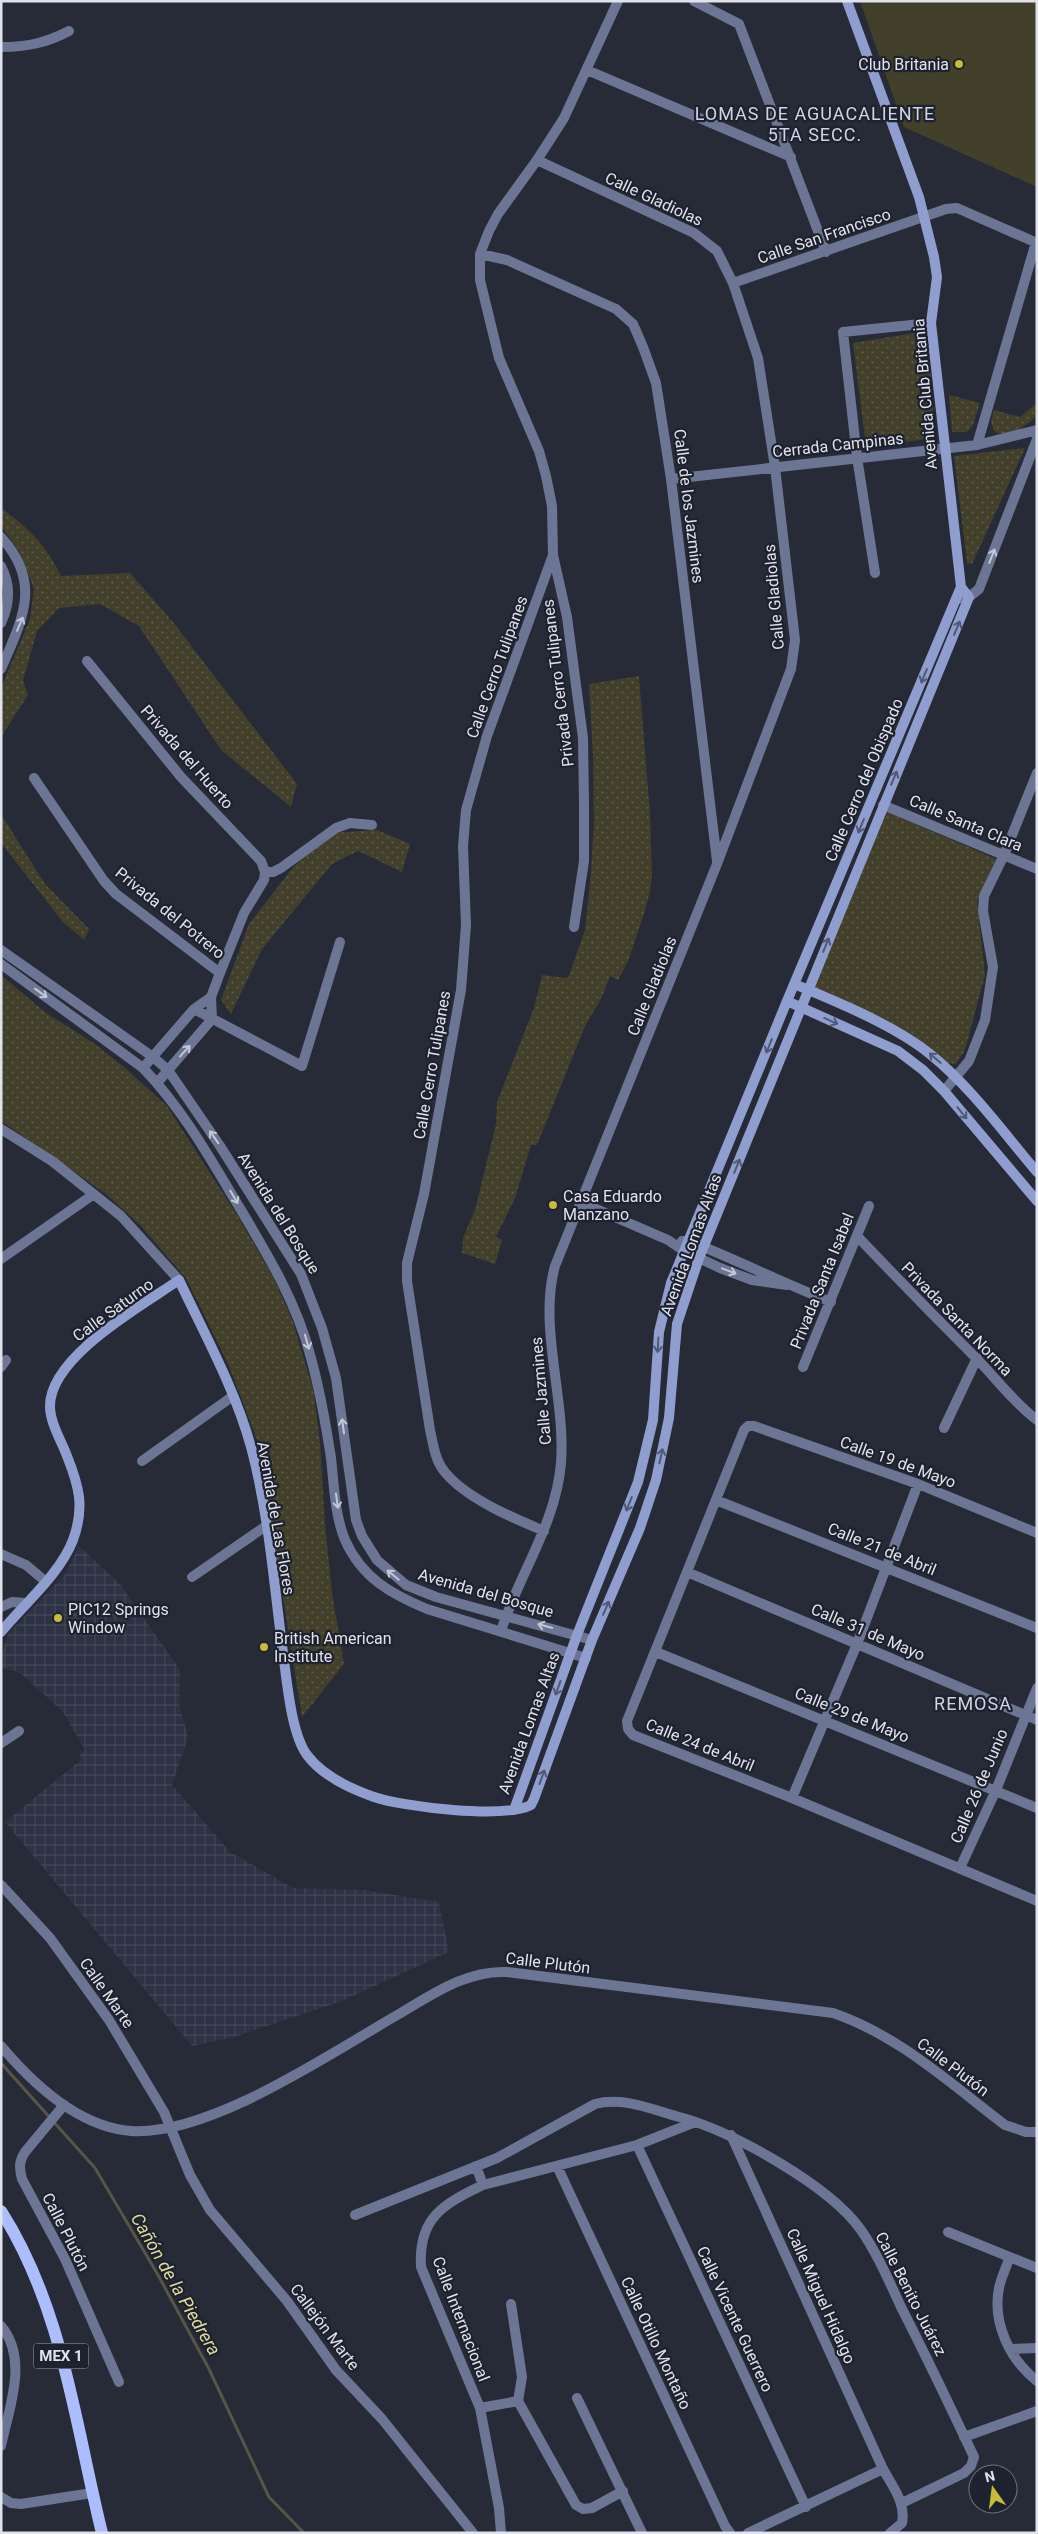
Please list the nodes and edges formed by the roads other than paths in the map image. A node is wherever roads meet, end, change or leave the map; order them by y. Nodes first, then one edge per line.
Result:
1 (618, 1) edge
2 (694, 1) edge
3 (847, 1) edge
4 (69, 31) dead end
5 (1, 47) edge
6 (587, 70) junction
7 (791, 157) junction
8 (537, 160) junction
9 (925, 216) junction
10 (1036, 242) edge
11 (826, 252) junction
12 (480, 254) junction
13 (733, 283) junction
14 (931, 323) junction
15 (1037, 430) edge
16 (1037, 439) edge
17 (977, 445) junction
18 (944, 448) junction
19 (857, 457) junction
20 (775, 466) junction
21 (672, 479) junction
22 (1, 537) edge
23 (553, 555) junction
24 (1, 566) edge
25 (875, 573) dead end
26 (962, 587) junction
27 (969, 597) junction
28 (956, 599) junction
29 (1, 623) edge
30 (88, 661) dead end
31 (1, 669) edge
32 (1037, 773) edge
33 (34, 778) dead end
34 (883, 805) junction
35 (372, 825) dead end
36 (1004, 855) junction
37 (717, 864) junction
38 (1037, 868) edge
39 (265, 872) junction
40 (574, 927) dead end
41 (340, 942) dead end
42 (1, 950) edge
43 (1, 964) edge
44 (220, 973) junction
45 (794, 984) junction
46 (808, 990) junction
47 (211, 996) junction
48 (787, 1001) junction
49 (801, 1008) junction
50 (194, 1009) junction
51 (212, 1019) junction
52 (153, 1057) junction
53 (143, 1068) junction
54 (168, 1070) junction
55 (957, 1077) junction
56 (157, 1083) junction
57 (944, 1091) junction
58 (1, 1129) edge
59 (1037, 1172) edge
60 (94, 1194) junction
61 (580, 1202) junction
62 (1037, 1202) edge
63 (869, 1206) dead end
64 (857, 1236) junction
65 (668, 1240) junction
66 (689, 1241) junction
67 (704, 1247) junction
68 (684, 1251) junction
69 (699, 1258) junction
70 (1, 1259) edge
71 (753, 1267) junction
72 (748, 1279) junction
73 (180, 1280) junction
74 (787, 1285) junction
75 (831, 1302) junction
76 (977, 1358) junction
77 (803, 1367) dead end
78 (234, 1396) junction
79 (1037, 1420) edge
80 (748, 1426) joint
81 (944, 1428) dead end
82 (142, 1461) dead end
83 (918, 1484) junction
84 (716, 1500) junction
85 (266, 1526) junction
86 (544, 1531) junction
87 (1037, 1533) edge
88 (1, 1554) edge
89 (886, 1567) junction
90 (687, 1572) junction
91 (192, 1577) dead end
92 (45, 1581) junction
93 (25, 1603) junction
94 (1, 1607) edge
95 (506, 1615) junction
96 (1037, 1628) edge
97 (501, 1631) junction
98 (1, 1632) edge
99 (578, 1635) junction
100 (592, 1640) junction
101 (857, 1644) junction
102 (656, 1652) junction
103 (571, 1654) junction
104 (586, 1658) junction
105 (1037, 1688) edge
106 (1026, 1715) junction
107 (826, 1720) junction
108 (1037, 1720) edge
109 (20, 1731) dead end
110 (1, 1743) edge
111 (996, 1790) junction
112 (792, 1798) junction
113 (1037, 1808) edge
114 (514, 1810) junction
115 (960, 1868) junction
116 (1, 1885) edge
117 (1037, 1901) edge
118 (1, 2046) edge
119 (64, 2105) junction
120 (695, 2122) junction
121 (171, 2129) junction
122 (1037, 2132) edge
123 (731, 2135) junction
124 (637, 2145) junction
125 (476, 2166) junction
126 (557, 2166) junction
127 (483, 2185) junction
128 (1, 2211) edge
129 (355, 2215) dead end
130 (948, 2232) dead end
131 (1010, 2259) junction
132 (1037, 2268) edge
133 (511, 2304) dead end
134 (1, 2326) edge
135 (1037, 2348) edge
136 (1010, 2349) junction
137 (1037, 2381) edge
138 (119, 2382) dead end
139 (577, 2398) dead end
140 (518, 2401) junction
141 (480, 2408) junction
142 (1037, 2411) edge
143 (964, 2436) junction
144 (1, 2446) edge
145 (883, 2469) junction
146 (622, 2491) junction
147 (92, 2493) junction
148 (1, 2497) edge
149 (902, 2504) junction
150 (806, 2507) junction
151 (102, 2533) edge
152 (474, 2533) edge
153 (501, 2533) edge
154 (642, 2533) edge
155 (730, 2533) edge
156 (748, 2533) edge
157 (890, 2533) edge

1 - 6 street
2 - 7 street
3 - 9 main road, Avenida Club Britania
4 - 5 street
6 - 7 street
6 - 8 street
7 - 11 street
8 - 12 street
8 - 13 street, Calle Gladiolas
9 - 10 street, Calle San Francisco
9 - 11 street, Calle San Francisco
9 - 14 main road, Avenida Club Britania
10 - 17 street
11 - 13 street, Calle San Francisco
12 - 21 street, Calle de los Jazmines
12 - 23 street
13 - 20 street, Calle Gladiolas
14 - 18 main road, Avenida Club Britania
14 - 19 street
15 - 17 street, Cerrada Campinas
27 -> 16 street, Calle Cerro del Obispado
17 - 18 street, Cerrada Campinas
18 - 19 street, Cerrada Campinas
18 - 26 main road, Avenida Club Britania
19 - 20 street, Cerrada Campinas
19 - 25 street
20 - 21 street, Cerrada Campinas
20 - 37 street, Calle Gladiolas
21 - 37 street, Calle de los Jazmines
31 -> 22 street
23 - 40 street, Privada Cerro Tulipanes
23 - 86 street, Calle Cerro Tulipanes
24 - 29 street
26 - 27 main road, Avenida Club Britania
26 - 28 main road
27 - 28 street
34 -> 27 main road, Calle Cerro del Obispado
28 -> 45 main road, Calle Cerro del Obispado
30 - 39 street, Privada del Huerto
32 - 36 street
33 - 44 street, Privada del Potrero
34 - 36 street, Calle Santa Clara
46 -> 34 main road, Calle Cerro del Obispado
35 - 39 street
36 - 38 street, Calle Santa Clara
36 - 55 street
37 - 61 street, Calle Gladiolas
39 - 44 street
41 - 51 street
42 - 52 street, Avenida del Bosque
43 -> 53 street, Avenida del Bosque
44 - 47 street
45 - 46 main road
45 - 48 main road, Avenida Lomas Altas
46 - 49 main road, Avenida Lomas Altas
55 -> 46 main road
47 - 50 street
47 - 51 street
48 - 49 main road
48 -> 66 main road, Avenida Lomas Altas
49 -> 57 main road
67 -> 49 main road, Avenida Lomas Altas
50 - 51 street
50 - 52 street
54 -> 51 street
52 - 53 street
52 - 54 street, Avenida del Bosque
53 - 56 street, Avenida del Bosque
54 - 56 street
95 -> 54 street, Avenida del Bosque
55 - 57 street
55 - 59 main road
56 -> 97 street, Avenida del Bosque
57 -> 62 main road
58 - 60 street, Avenida de Las Flores
60 - 70 street
60 - 73 street, Avenida de Las Flores
61 - 65 street
61 - 86 street, Calle Jazmines
63 - 64 street, Privada Santa Isabel
64 - 75 street, Privada Santa Isabel
64 - 76 street, Privada Santa Norma
65 - 66 street
65 - 68 street
66 - 67 street
66 - 68 main road, Avenida Lomas Altas
67 - 69 main road, Avenida Lomas Altas
67 - 71 street
68 - 69 street
68 -> 99 main road, Avenida Lomas Altas
69 -> 72 street
100 -> 69 main road, Avenida Lomas Altas
71 - 72 street
71 - 74 street
72 - 74 street
73 - 78 main road, Avenida de Las Flores
73 - 92 main road, Calle Saturno
74 - 75 street
75 - 77 street, Privada Santa Isabel
76 - 79 street, Privada Santa Norma
76 - 81 street
78 - 82 street
78 - 85 main road, Avenida de Las Flores
80 - 83 street, Calle 19 de Mayo
80 - 84 street, Calle 24 de Abril
83 - 87 street, Calle 19 de Mayo
83 - 89 street
84 - 89 street, Calle 21 de Abril
84 - 90 street, Calle 24 de Abril
85 - 91 street
85 - 114 main road, Avenida de Las Flores
86 - 95 street, Calle Jazmines
88 - 92 street
89 - 96 street, Calle 21 de Abril
89 - 101 street
90 - 101 street, Calle 31 de Mayo
90 - 102 street, Calle 24 de Abril
92 - 93 main road, Calle Saturno
93 - 94 street
93 - 98 main road, Calle Saturno
95 - 97 street, Calle Jazmines
99 -> 95 street, Avenida del Bosque
97 - 103 street, Avenida del Bosque
99 - 100 street, Avenida del Bosque
99 - 103 main road, Avenida Lomas Altas
100 - 104 main road, Avenida Lomas Altas
101 - 106 street, Calle 31 de Mayo
101 - 107 street
102 - 107 street, Calle 29 de Mayo
102 - 112 street, Calle 24 de Abril
103 - 104 street, Avenida del Bosque
103 -> 114 main road, Avenida Lomas Altas
114 -> 104 main road, Avenida Lomas Altas
105 - 106 street, Calle 26 de Junio
106 - 108 street, Calle 31 de Mayo
106 - 111 street, Calle 26 de Junio
107 - 111 street, Calle 29 de Mayo
107 - 112 street
109 - 110 street
111 - 113 street, Calle 29 de Mayo
111 - 115 street, Calle 26 de Junio
112 - 115 street, Calle 24 de Abril
115 - 117 street, Calle 24 de Abril
116 - 121 street, Calle Marte
118 - 119 street, Calle Plutón
119 - 121 street, Calle Plutón
119 - 138 street, Calle Plutón
120 - 123 street, Calle Benito Juárez
120 - 124 street, Calle Internacional
120 - 125 street, Calle Benito Juárez
121 - 122 street, Calle Plutón
121 - 152 street, Callejón Marte
123 - 143 street, Calle Benito Juárez
123 - 145 street, Calle Miguel Hidalgo
124 - 126 street, Calle Internacional
124 - 150 street, Calle Vicente Guerrero
125 - 127 street
125 - 129 street, Calle Benito Juárez
126 - 127 street, Calle Internacional
126 - 155 street, Calle Otillo Montaño
127 - 141 street, Calle Internacional
128 - 147 main road, MEX 1
130 - 131 street
131 - 132 street
131 - 136 street
133 - 140 street
134 - 144 street
135 - 136 street
136 - 137 street
139 - 146 street
140 - 141 street
140 - 146 street
141 - 153 street, Calle Internacional
142 - 143 street
143 - 149 street, Calle Benito Juárez
145 - 149 street, Calle Miguel Hidalgo
145 - 150 street
146 - 154 street
147 - 148 street
147 - 151 main road, MEX 1
149 - 157 street
150 - 156 street

